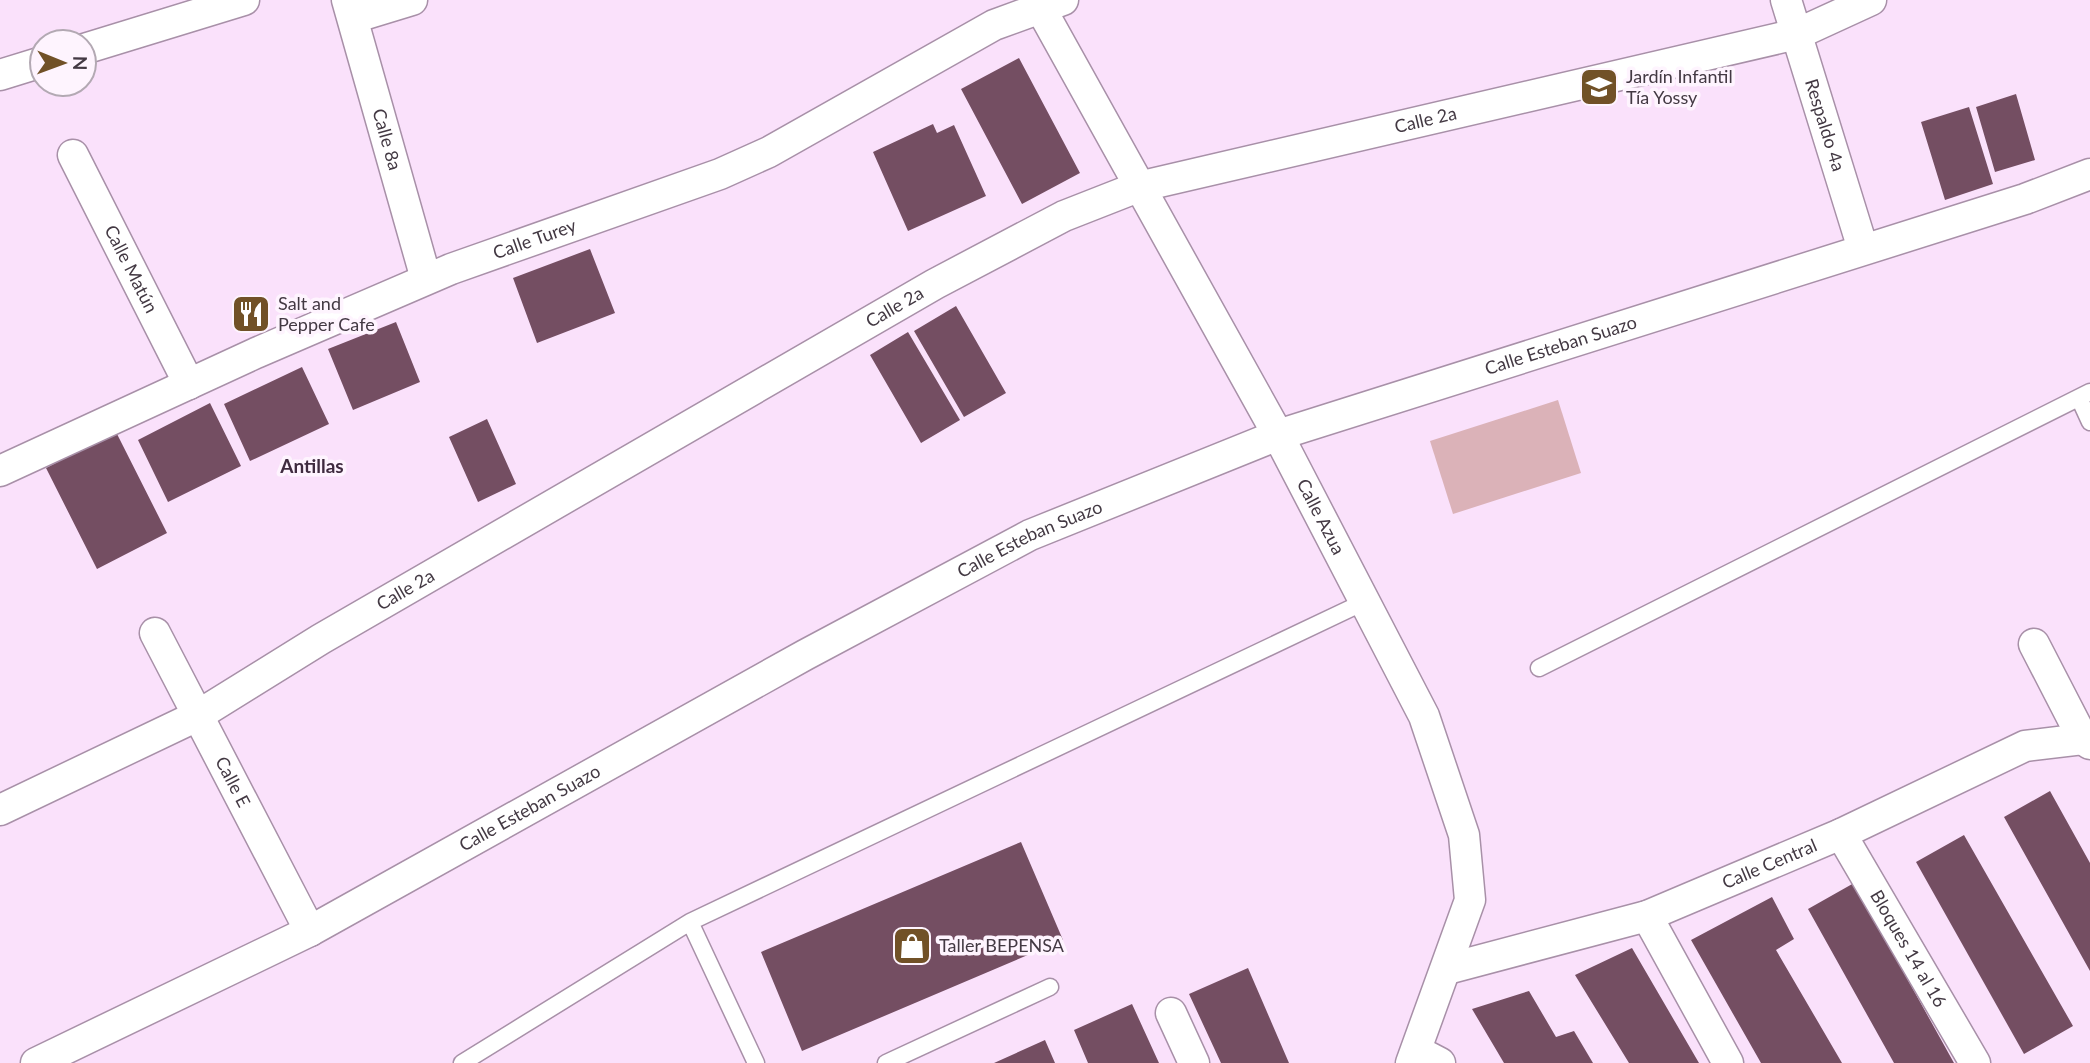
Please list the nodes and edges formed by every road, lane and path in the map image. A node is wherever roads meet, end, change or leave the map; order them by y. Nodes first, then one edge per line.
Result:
1 (244, 0) edge
2 (412, 0) edge
3 (1786, 0) edge
4 (1871, 0) edge
5 (1047, 3) edge
6 (350, 9) edge
7 (1797, 34) junction
8 (98, 45) edge
9 (28, 66) edge
10 (0, 75) edge
11 (73, 155) dead end
12 (2090, 174) edge
13 (1138, 187) junction
14 (1863, 250) junction
15 (426, 279) junction
16 (190, 384) junction
17 (2085, 395) edge
18 (2090, 422) edge
19 (1278, 435) junction
20 (0, 471) edge
21 (1364, 601) junction
22 (155, 633) dead end
23 (2034, 644) dead end
24 (1539, 668) dead end
25 (197, 716) junction
26 (2087, 741) edge
27 (0, 810) edge
28 (1842, 834) junction
29 (1647, 916) junction
30 (690, 922) junction
31 (310, 931) junction
32 (1447, 969) junction
33 (1050, 987) dead end
34 (1171, 1013) dead end
35 (1423, 1059) edge
36 (36, 1063) edge
37 (462, 1063) edge
38 (756, 1063) edge
39 (886, 1063) edge
40 (1194, 1063) edge
41 (1728, 1063) edge
42 (1975, 1063) edge

1 - 8 street
2 - 6 street
3 - 7 street, Respaldo 4a
4 - 7 street, Calle 2a
5 - 13 street, Calle Azua
5 - 15 street, Calle Turey
6 - 15 street, Calle 8a
7 - 13 street, Calle 2a
7 - 14 street, Respaldo 4a
9 - 10 street
11 - 16 street, Calle Matún
12 - 14 street, Calle Esteban Suazo
13 - 19 street, Calle Azua
13 - 25 street, Calle 2a
14 - 19 street, Calle Esteban Suazo
15 - 16 street, Calle Turey
16 - 20 street, Calle Turey
17 - 18 lane
17 - 24 lane
19 - 21 street, Calle Azua
19 - 31 street, Calle Esteban Suazo
21 - 30 lane
21 - 32 street, Calle Azua
22 - 25 street, Calle E
23 - 26 street
25 - 27 street, Calle 2a
25 - 31 street, Calle E
26 - 28 street, Calle Central
28 - 29 street, Calle Central
28 - 42 street, Bloques 14 al 16
29 - 32 street, Calle Central
29 - 41 street
30 - 37 lane
30 - 38 lane
31 - 36 street, Calle Esteban Suazo
32 - 35 street, Calle Azua
33 - 39 lane
34 - 40 street

